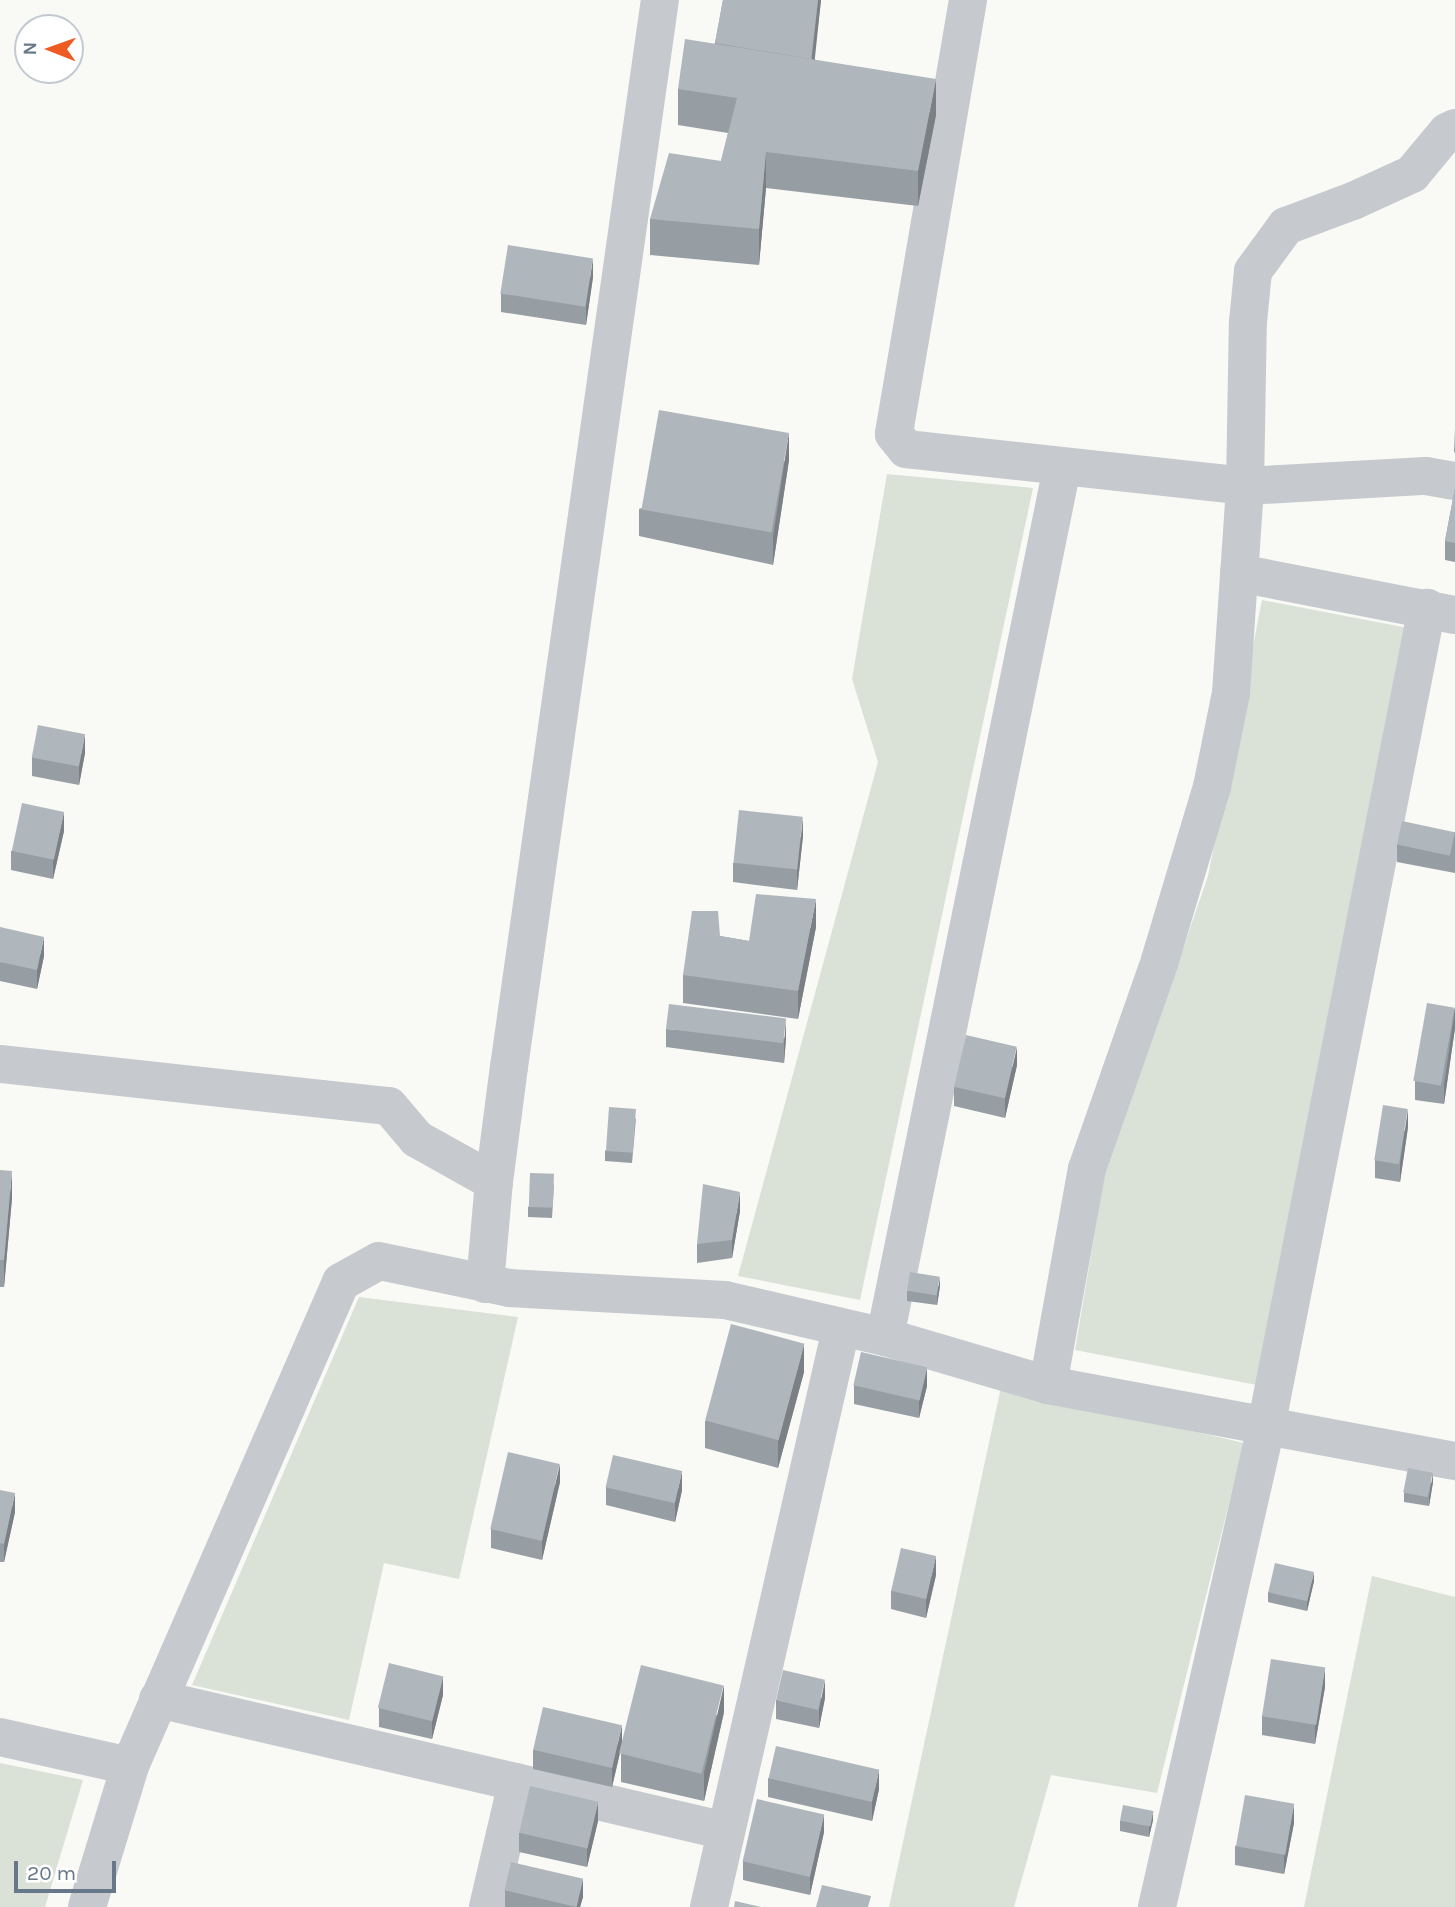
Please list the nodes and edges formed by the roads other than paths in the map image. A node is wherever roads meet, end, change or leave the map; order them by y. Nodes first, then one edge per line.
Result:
1 (660, 0) edge
2 (968, 0) edge
3 (1455, 128) edge
4 (1062, 468) junction
5 (1455, 481) edge
6 (1245, 486) junction
7 (1239, 573) junction
8 (1441, 612) edge
9 (0, 1065) edge
10 (494, 1182) junction
11 (485, 1284) junction
12 (841, 1329) junction
13 (885, 1337) junction
14 (1048, 1385) junction
15 (1266, 1427) junction
16 (1455, 1461) edge
17 (158, 1699) junction
18 (0, 1737) edge
19 (130, 1766) junction
20 (517, 1783) junction
21 (726, 1831) junction
22 (87, 1907) edge
23 (488, 1907) edge
24 (709, 1907) edge
25 (1157, 1907) edge

1 - 10 street
2 - 4 street
3 - 6 street
4 - 6 street
4 - 13 street
5 - 6 street
6 - 7 street
7 - 8 street
7 - 14 street
8 - 15 street
9 - 10 street
10 - 11 street
11 - 12 street
11 - 17 street
12 - 13 street
12 - 21 street
13 - 14 street
14 - 15 street
15 - 16 street
15 - 25 street
17 - 19 street
17 - 20 street
18 - 19 street
19 - 22 street
20 - 21 street
20 - 23 street
21 - 24 street

